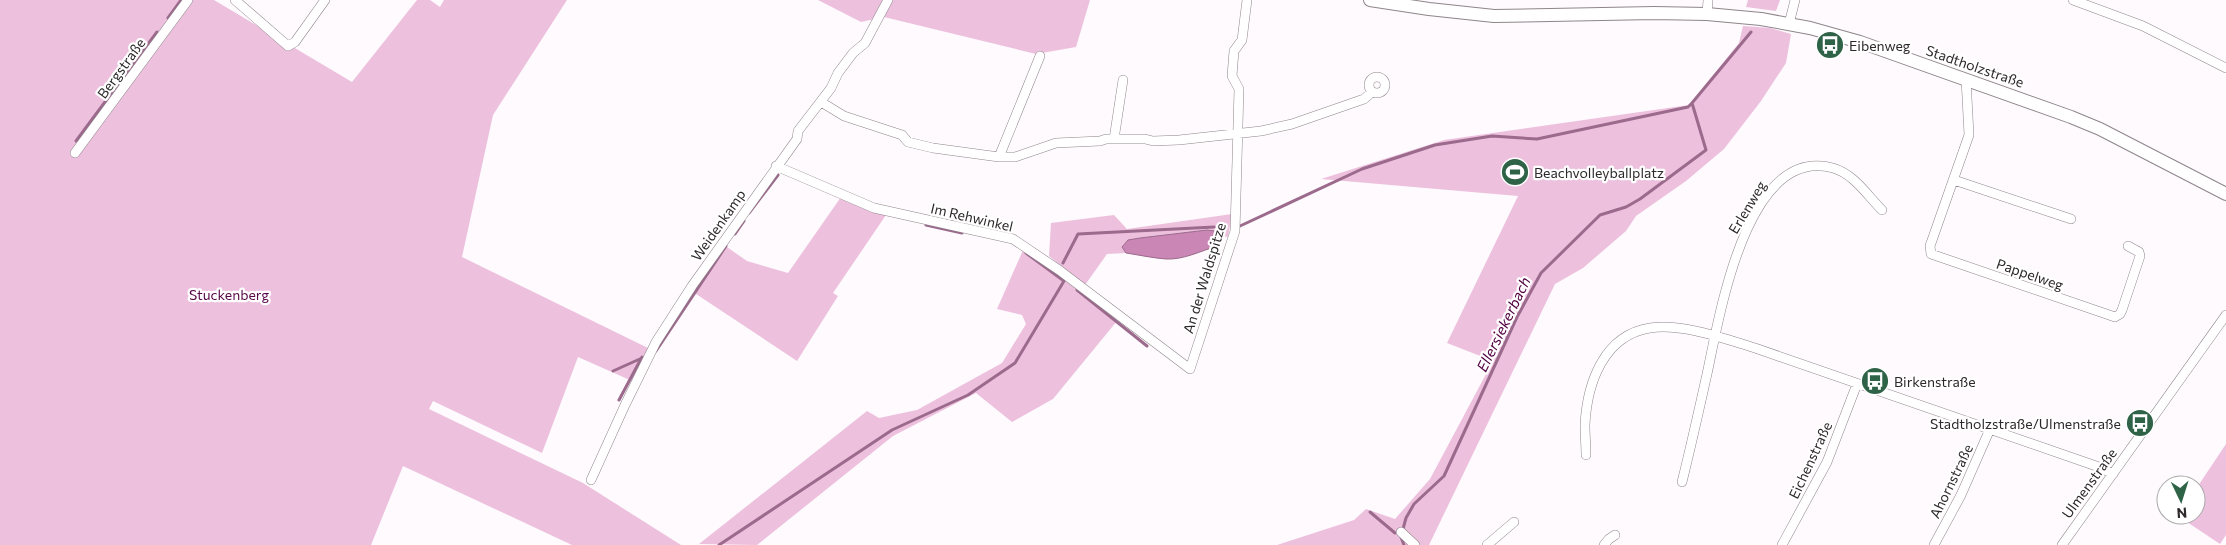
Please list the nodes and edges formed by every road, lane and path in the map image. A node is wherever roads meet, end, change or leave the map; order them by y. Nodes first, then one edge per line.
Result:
1 (188, 0) edge
2 (235, 0) edge
3 (325, 0) edge
4 (888, 0) edge
5 (1247, 0) edge
6 (1370, 0) edge
7 (1708, 0) edge
8 (1795, 0) edge
9 (2073, 0) edge
10 (1707, 14) junction
11 (1788, 24) junction
12 (1040, 56) dead end
13 (2226, 68) edge
14 (1966, 79) junction
15 (1123, 80) dead end
16 (1372, 92) dead end
17 (821, 102) junction
18 (1238, 133) junction
19 (1114, 139) junction
20 (76, 153) dead end
21 (999, 158) junction
22 (776, 166) junction
23 (1954, 180) junction
24 (2226, 194) edge
25 (1882, 210) dead end
26 (2071, 219) dead end
27 (2128, 246) dead end
28 (2226, 315) edge
29 (1715, 335) junction
30 (1190, 369) joint
31 (1857, 384) junction
32 (1990, 429) junction
33 (1586, 455) dead end
34 (2113, 474) junction
35 (591, 480) dead end
36 (1682, 482) dead end
37 (1514, 522) dead end
38 (1401, 532) dead end
39 (1616, 535) dead end
40 (1415, 545) edge
41 (1488, 545) edge
42 (1604, 545) edge
43 (1782, 545) edge
44 (1934, 545) edge
45 (2062, 545) edge

1 - 20 street, Bergstraße
2 - 3 street
4 - 17 street, Weidenkamp
5 - 18 street, An der Waldspitze
6 - 10 street, Stadtholzstraße
7 - 10 street
8 - 11 street
9 - 13 street
10 - 11 street, Stadtholzstraße
11 - 14 street, Stadtholzstraße
12 - 21 street
14 - 23 street, Pappelweg
14 - 24 street, Stadtholzstraße
15 - 19 street
16 - 18 street
17 - 21 street
17 - 22 street, Weidenkamp
18 - 19 street
18 - 30 street, An der Waldspitze
19 - 21 street
22 - 30 street, Im Rehwinkel
22 - 35 street, Weidenkamp
23 - 26 street
23 - 27 street, Pappelweg
25 - 29 street, Erlenweg
28 - 34 street, Ulmenstraße
29 - 31 street
29 - 33 street
29 - 36 street
31 - 32 street
31 - 43 street, Eichenstraße
32 - 34 street
32 - 44 street, Ahornstraße
34 - 45 street, Ulmenstraße
37 - 41 street
38 - 40 street
39 - 42 street

